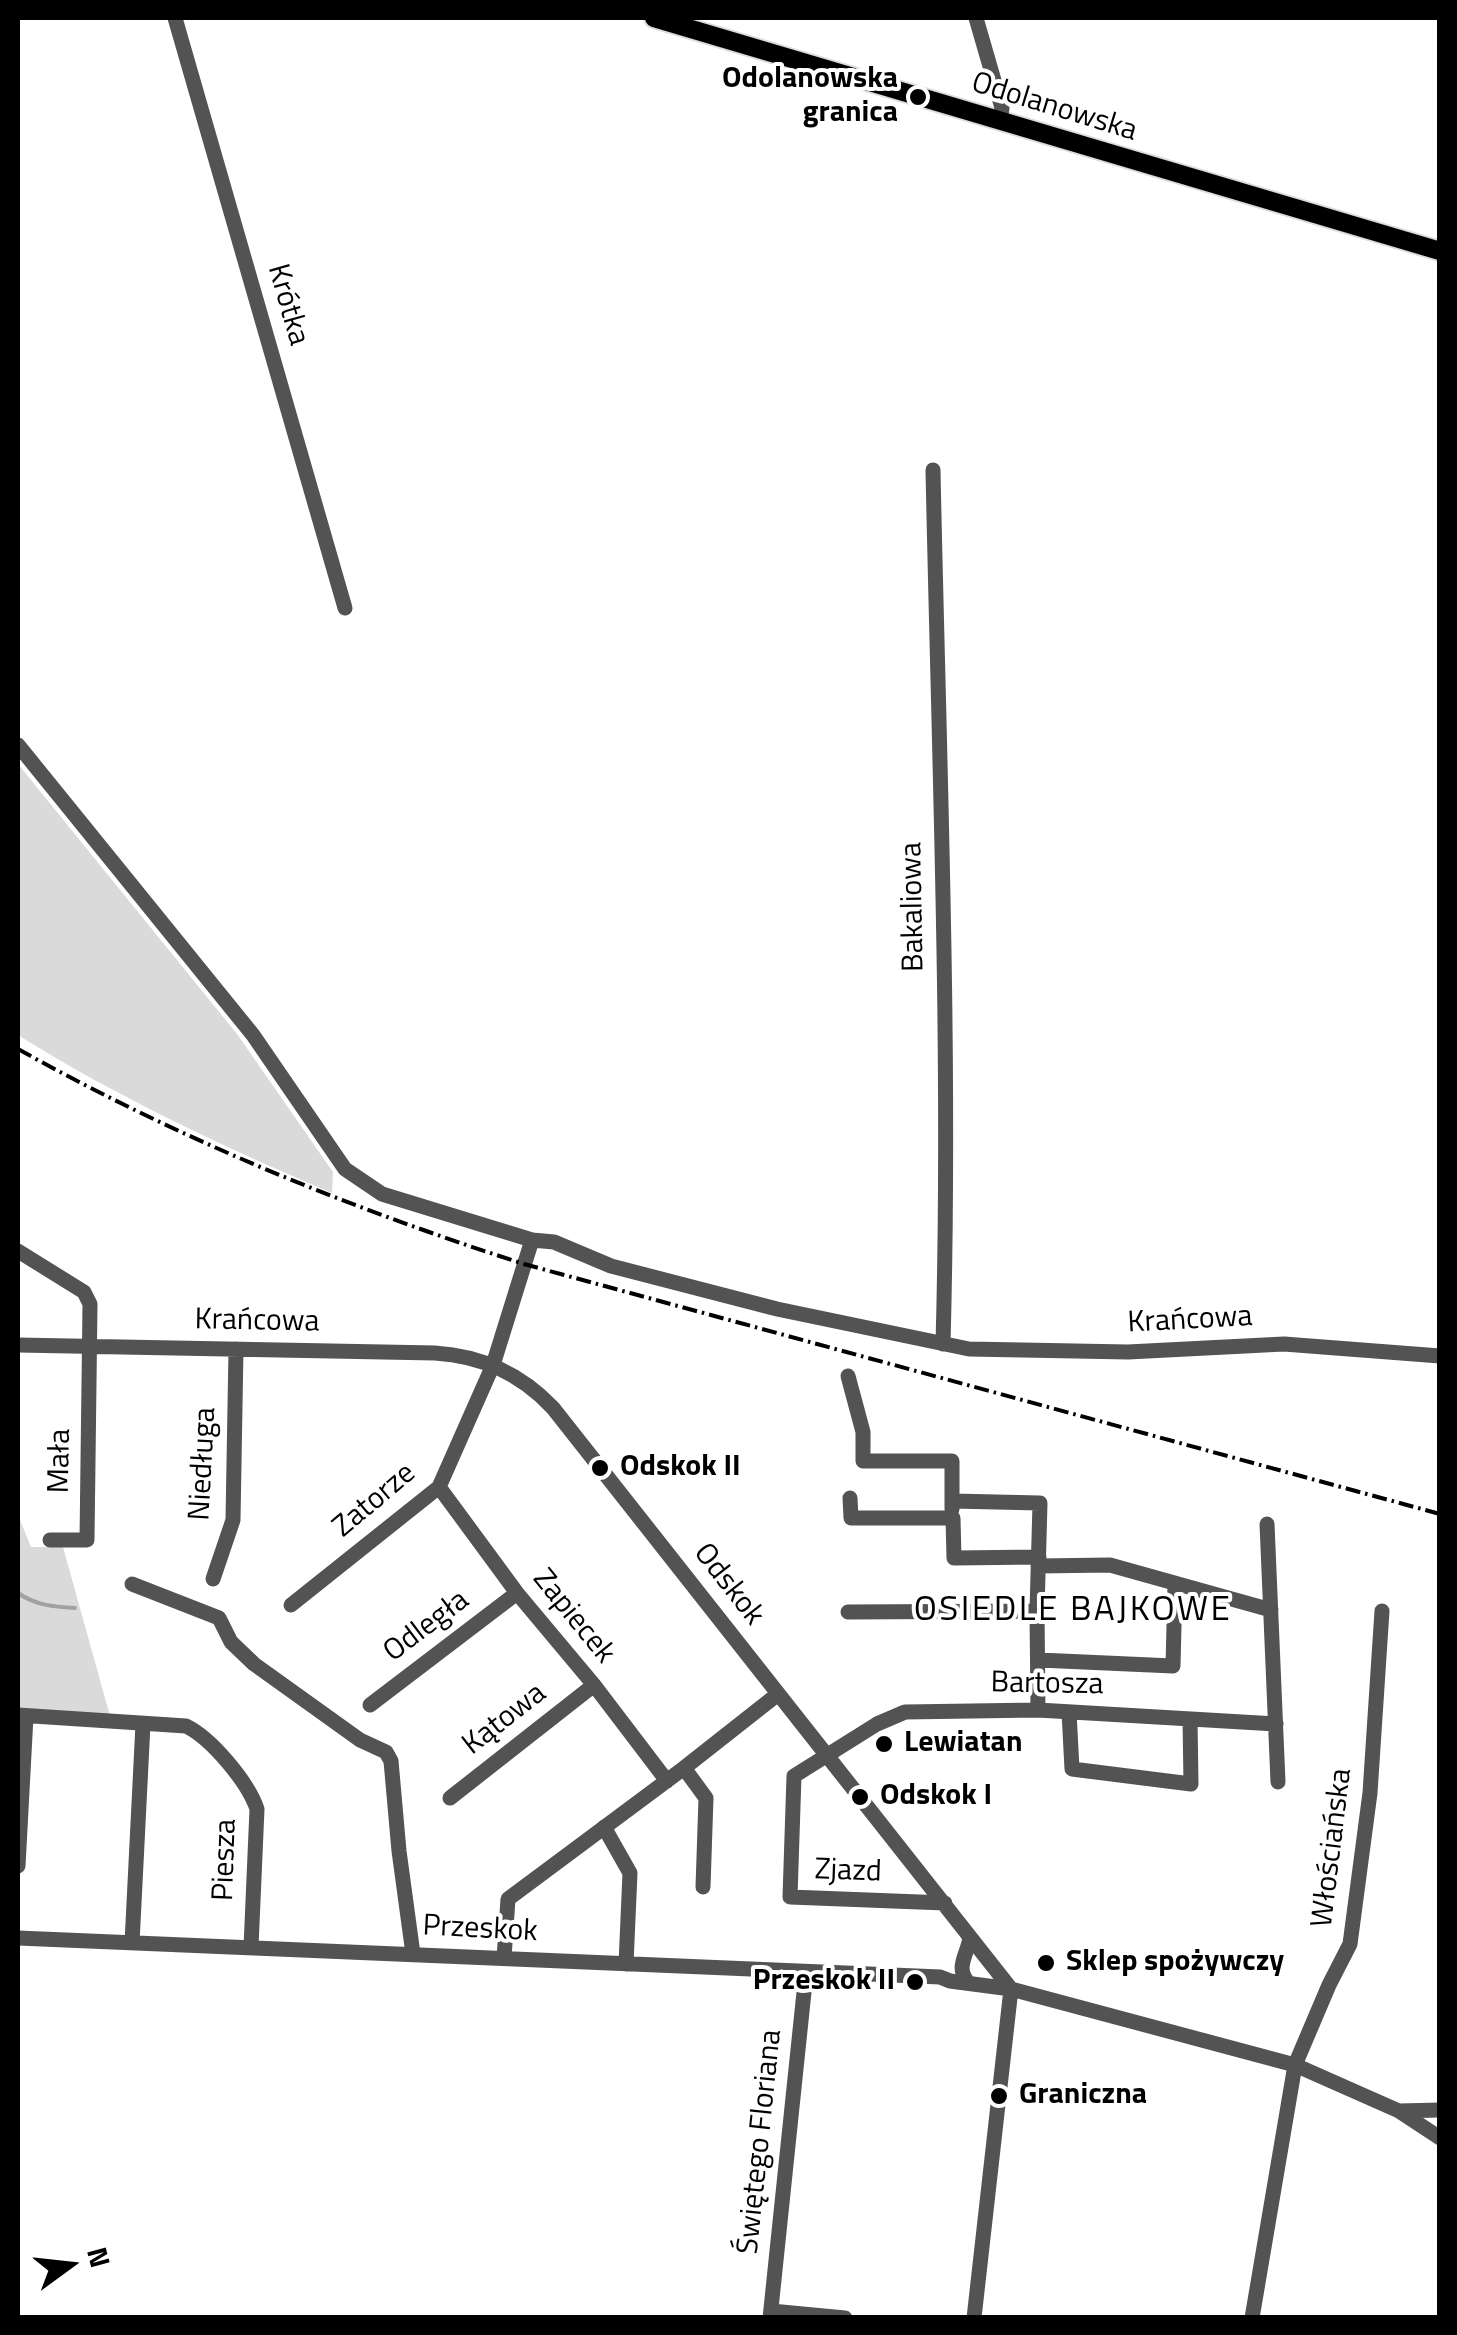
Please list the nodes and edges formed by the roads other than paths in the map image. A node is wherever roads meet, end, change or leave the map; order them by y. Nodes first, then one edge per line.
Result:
1 (175, 18) edge
2 (654, 18) edge
3 (976, 18) edge
4 (1000, 121) junction
5 (1440, 251) edge
6 (933, 470) dead end
7 (345, 608) dead end
8 (18, 745) edge
9 (532, 1240) junction
10 (18, 1251) edge
11 (943, 1344) junction
12 (18, 1345) edge
13 (90, 1346) junction
14 (236, 1349) junction
15 (1440, 1356) edge
16 (493, 1365) junction
17 (848, 1376) dead end
18 (439, 1487) junction
19 (850, 1498) dead end
20 (952, 1510) junction
21 (1267, 1524) dead end
22 (50, 1540) dead end
23 (1039, 1561) junction
24 (213, 1579) dead end
25 (132, 1584) dead end
26 (1174, 1585) junction
27 (517, 1593) junction
28 (291, 1605) dead end
29 (1271, 1610) junction
30 (1382, 1610) dead end
31 (1038, 1611) junction
32 (848, 1612) dead end
33 (1040, 1660) junction
34 (594, 1685) junction
35 (778, 1694) junction
36 (370, 1705) dead end
37 (1038, 1710) junction
38 (1069, 1712) junction
39 (22, 1716) edge
40 (1190, 1719) junction
41 (142, 1724) junction
42 (1276, 1724) junction
43 (828, 1756) junction
44 (684, 1768) junction
45 (667, 1780) junction
46 (1278, 1782) dead end
47 (450, 1798) dead end
48 (604, 1827) junction
49 (18, 1866) edge
50 (703, 1887) dead end
51 (945, 1903) junction
52 (18, 1938) edge
53 (970, 1938) junction
54 (132, 1943) junction
55 (251, 1947) junction
56 (412, 1954) junction
57 (504, 1958) junction
58 (963, 1960) junction
59 (989, 1960) junction
60 (626, 1964) junction
61 (806, 1972) junction
62 (940, 1978) junction
63 (974, 1983) junction
64 (1010, 1989) junction
65 (1295, 2065) junction
66 (1440, 2110) edge
67 (1400, 2111) junction
68 (1440, 2138) edge
69 (771, 2314) edge
70 (845, 2318) edge
71 (974, 2318) edge
72 (1252, 2318) edge

1 - 7 street, Krótka
2 - 4 main road, Odolanowska
3 - 4 street
4 - 5 main road, Odolanowska
6 - 11 street, Bakaliowa
8 - 9 street, Krańcowa
9 - 11 street, Krańcowa
9 - 16 street
10 - 13 street
11 - 15 street, Krańcowa
12 - 13 street, Krańcowa
13 - 14 street, Krańcowa
13 - 22 street, Mała
14 - 16 street, Krańcowa
14 - 24 street, Niedługa
16 - 18 street, Zatorze
16 - 35 street, Odskok
17 - 20 street
18 - 27 street, Zapiecek
18 - 28 street, Zatorze
19 - 20 street
20 - 23 street
20 - 23 street
21 - 29 street
23 - 26 street
23 - 31 street
25 - 56 street
26 - 29 street
26 - 33 street
27 - 34 street, Zapiecek
27 - 36 street, Odległa
29 - 42 street
30 - 65 street, Włościańska
31 - 32 street
31 - 33 street
33 - 37 street
34 - 45 street, Zapiecek
34 - 47 street, Kątowa
35 - 43 street, Odskok
35 - 44 street
37 - 38 street, Bartosza
37 - 43 street, Bartosza
38 - 40 street, Bartosza
38 - 40 street
39 - 41 street, Piesza
39 - 49 street, Piesza
40 - 42 street, Bartosza
41 - 54 street
41 - 55 street, Piesza
42 - 46 street
43 - 51 street, Odskok
43 - 51 street, Zjazd
44 - 45 street
44 - 50 street
45 - 48 street
48 - 57 street
48 - 60 street
51 - 53 street, Odskok
52 - 54 street, Przeskok
53 - 58 street
53 - 59 street, Odskok
54 - 55 street, Przeskok
55 - 56 street, Przeskok
56 - 57 street, Przeskok
57 - 60 street, Przeskok
58 - 59 street
58 - 62 street
58 - 63 street
59 - 63 street
59 - 64 street, Odskok
60 - 61 street, Przeskok
61 - 62 street, Przeskok
61 - 69 street, Świętego Floriana
62 - 63 street, Przeskok
63 - 64 street, Przeskok
64 - 65 street, Przeskok
64 - 71 street
65 - 67 street, Przeskok
65 - 72 street, Włościańska
66 - 67 street
67 - 68 street
69 - 70 street

